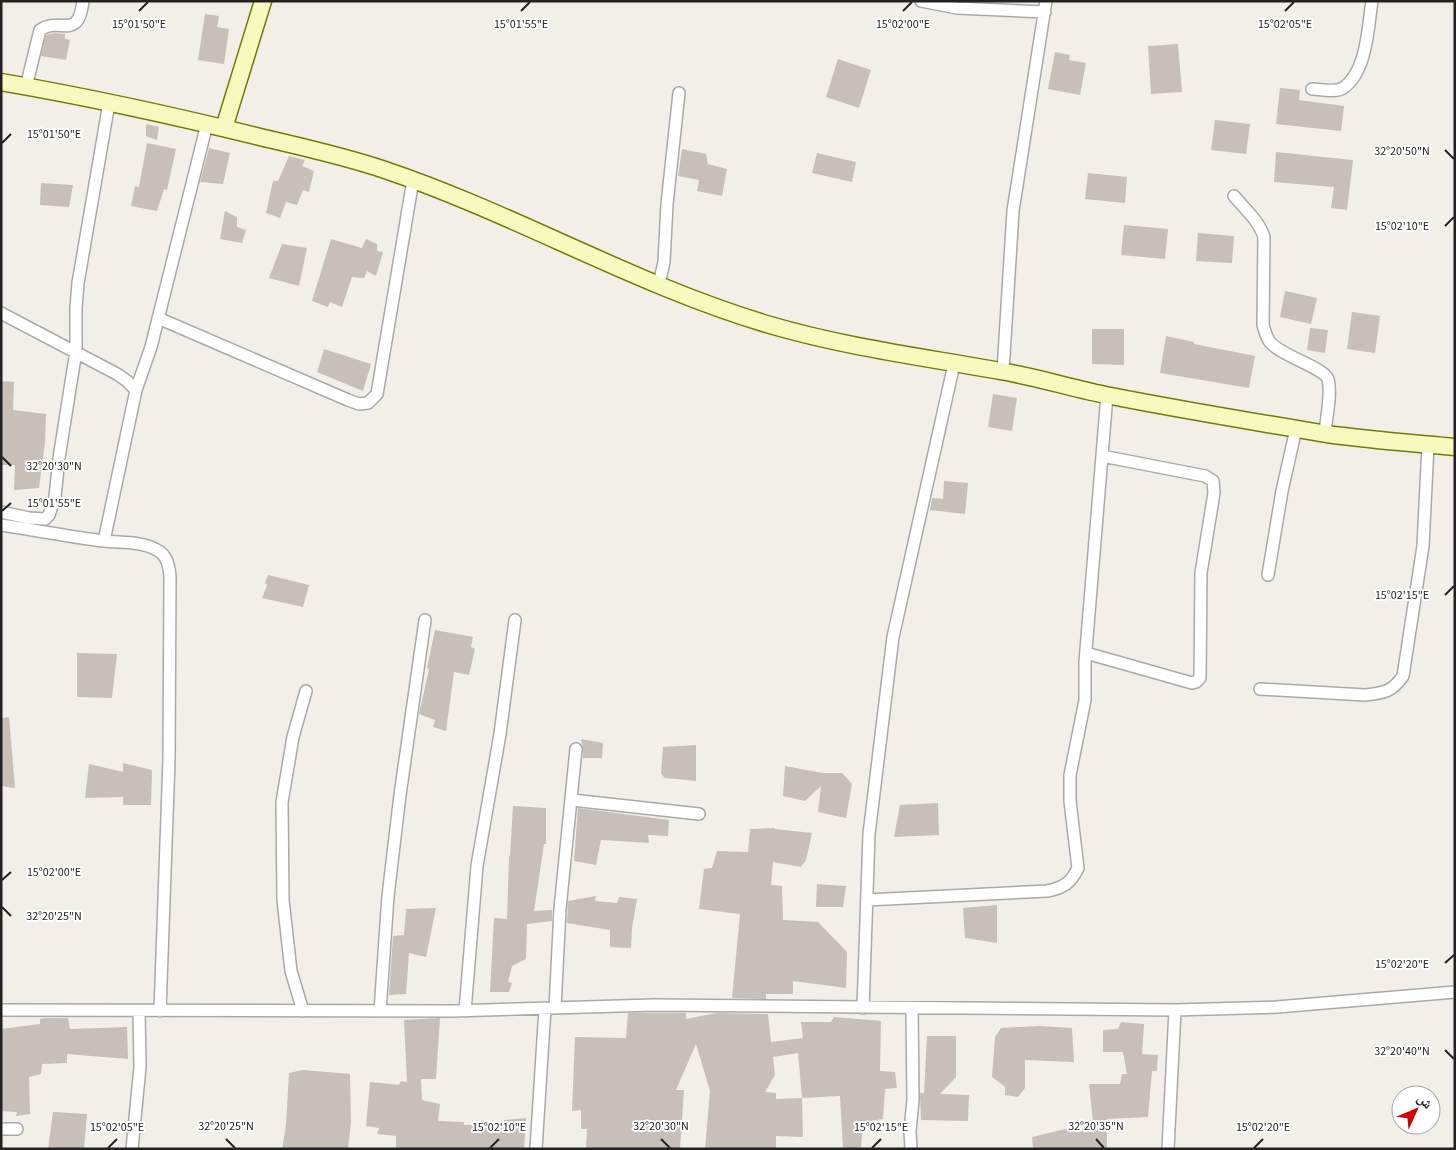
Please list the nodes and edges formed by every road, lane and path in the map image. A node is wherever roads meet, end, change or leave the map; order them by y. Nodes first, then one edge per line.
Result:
1 (83, 1) edge
2 (264, 1) edge
3 (922, 1) edge
4 (1372, 1) edge
5 (1046, 7) edge
6 (1, 82) edge
7 (26, 87) junction
8 (1312, 89) dead end
9 (679, 93) dead end
10 (109, 103) junction
11 (207, 124) junction
12 (224, 128) junction
13 (414, 180) junction
14 (1234, 196) dead end
15 (659, 284) junction
16 (1, 313) edge
17 (158, 318) junction
18 (76, 351) junction
19 (954, 364) junction
20 (1003, 371) junction
21 (136, 390) junction
22 (1107, 396) junction
23 (1296, 429) junction
24 (1325, 433) junction
25 (1428, 445) junction
26 (1455, 447) edge
27 (1102, 456) junction
28 (1, 512) edge
29 (1, 525) edge
30 (104, 541) junction
31 (1268, 575) dead end
32 (424, 620) dead end
33 (516, 620) dead end
34 (1086, 653) junction
35 (1260, 689) dead end
36 (306, 691) dead end
37 (576, 749) dead end
38 (572, 800) junction
39 (699, 814) dead end
40 (867, 900) junction
41 (1455, 992) edge
42 (550, 1008) junction
43 (863, 1008) junction
44 (912, 1008) junction
45 (1, 1010) edge
46 (1175, 1010) junction
47 (139, 1011) junction
48 (160, 1011) junction
49 (303, 1011) junction
50 (380, 1011) junction
51 (465, 1011) junction
52 (1, 1129) edge
53 (17, 1129) dead end
54 (132, 1149) edge
55 (536, 1149) edge
56 (911, 1149) edge
57 (1168, 1149) edge

1 - 7 street
2 - 12 street
3 - 5 street
4 - 8 street
5 - 20 street
6 - 7 street
7 - 10 street
9 - 15 street
10 - 11 street
10 - 18 street
11 - 12 street
11 - 17 street
12 - 13 street
13 - 15 street
13 - 17 street
14 - 24 street
15 - 19 street
16 - 18 street
17 - 21 street
18 - 21 street
18 - 28 street
19 - 20 street
19 - 40 street
20 - 22 street
21 - 30 street
22 - 23 street
22 - 27 street
23 - 24 street
23 - 31 street
24 - 25 street
25 - 26 street
25 - 35 street
27 - 34 street
27 - 34 street
29 - 30 street
30 - 48 street
32 - 50 street
33 - 51 street
34 - 40 street
36 - 49 street
37 - 38 street
38 - 39 street
38 - 42 street
40 - 43 street
41 - 46 street
42 - 43 street
42 - 51 street
42 - 55 street
43 - 44 street
44 - 46 street
44 - 56 street
45 - 47 street
46 - 57 street
47 - 48 street
47 - 54 street
48 - 49 street
49 - 50 street
50 - 51 street
52 - 53 street

